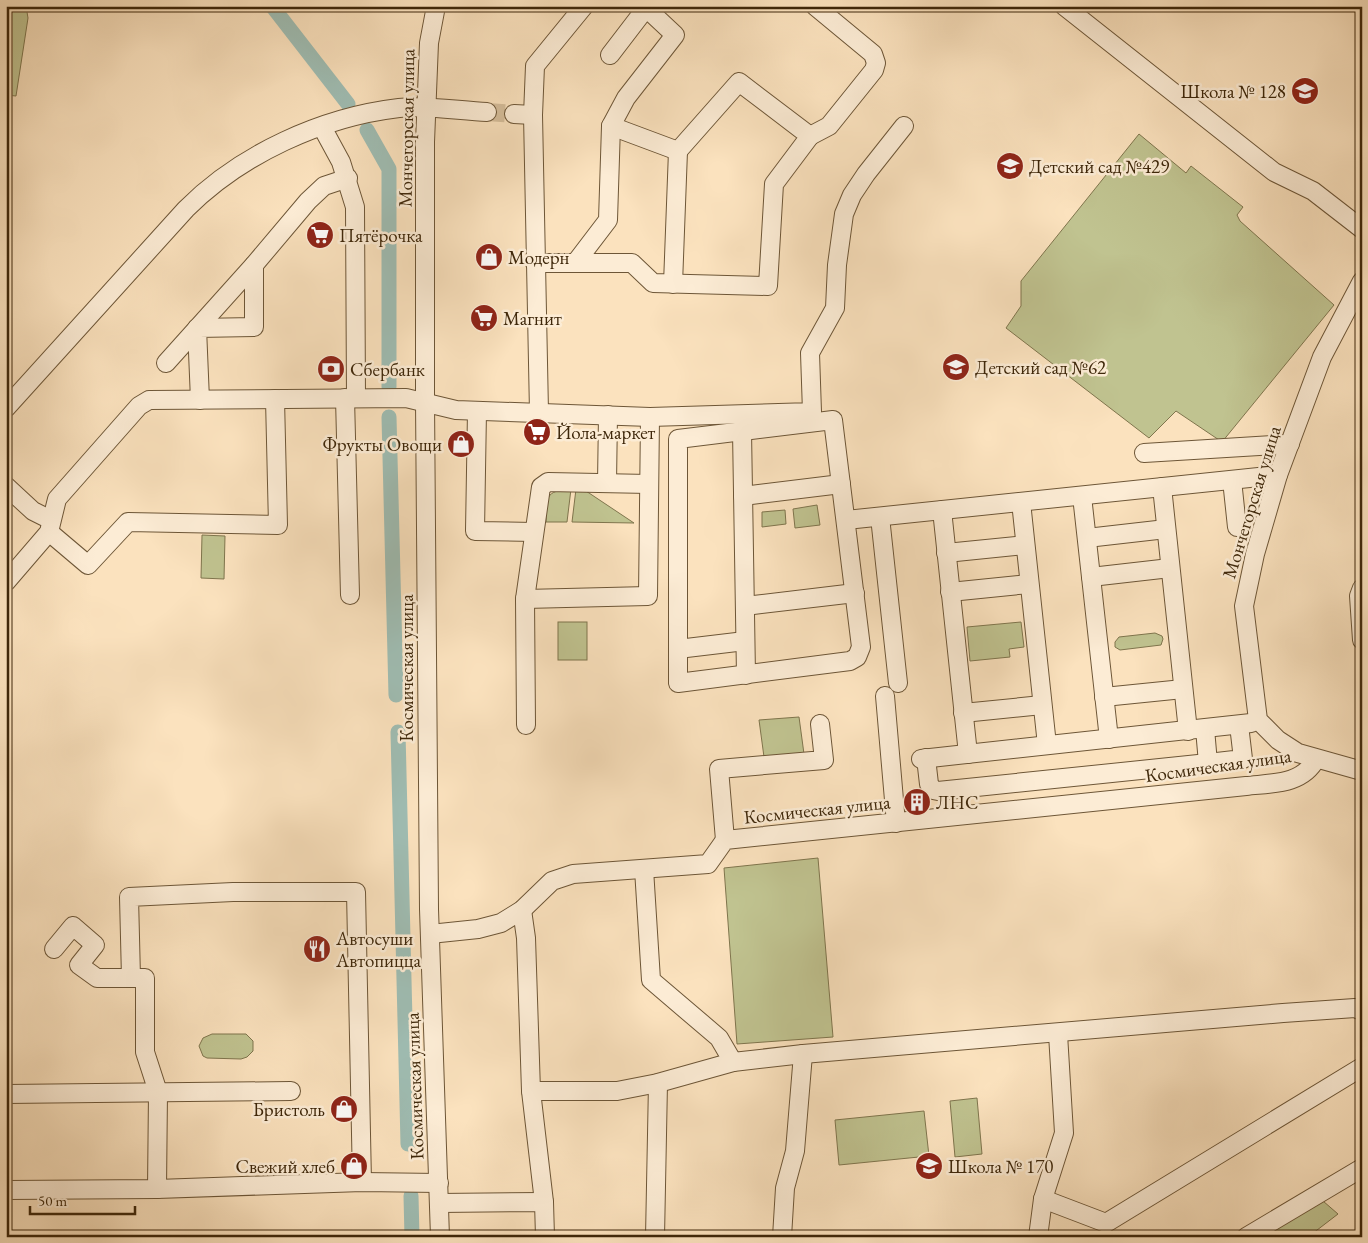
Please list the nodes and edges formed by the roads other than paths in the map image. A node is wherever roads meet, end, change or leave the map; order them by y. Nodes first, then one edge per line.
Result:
1 (436, 6) edge
2 (584, 6) edge
3 (815, 6) edge
4 (1064, 6) edge
5 (645, 7) edge
6 (610, 55) dead end
7 (426, 109) junction
8 (487, 112) tunnel mouth
9 (514, 114) tunnel mouth
10 (533, 115) junction
11 (611, 126) junction
12 (904, 126) dead end
13 (322, 127) junction
14 (810, 136) junction
15 (678, 151) junction
16 (348, 178) junction
17 (1362, 230) edge
18 (576, 262) junction
19 (535, 263) junction
20 (254, 265) junction
21 (1362, 281) edge
22 (673, 284) junction
23 (197, 328) junction
24 (166, 362) dead end
25 (350, 398) junction
26 (275, 399) junction
27 (200, 400) junction
28 (425, 402) junction
29 (6, 408) edge
30 (477, 411) junction
31 (539, 412) junction
32 (608, 415) junction
33 (650, 417) junction
34 (742, 431) junction
35 (1290, 444) junction
36 (1144, 453) dead end
37 (1278, 475) junction
38 (1232, 480) junction
39 (607, 483) junction
40 (649, 484) junction
41 (841, 484) junction
42 (6, 486) edge
43 (1162, 487) junction
44 (743, 496) junction
45 (1082, 496) junction
46 (1020, 502) junction
47 (942, 510) junction
48 (880, 517) junction
49 (846, 520) junction
50 (50, 526) junction
51 (1238, 527) dead end
52 (1166, 529) junction
53 (534, 532) junction
54 (1087, 538) junction
55 (1025, 545) junction
56 (946, 553) junction
57 (1170, 568) junction
58 (1091, 577) junction
59 (6, 582) edge
60 (1029, 584) junction
61 (1362, 588) edge
62 (950, 592) junction
63 (854, 593) junction
64 (350, 595) dead end
65 (525, 599) junction
66 (745, 606) junction
67 (1362, 640) edge
68 (745, 641) junction
69 (678, 649) junction
70 (746, 675) junction
71 (1183, 689) junction
72 (1104, 697) junction
73 (1042, 705) junction
74 (963, 713) junction
75 (1258, 720) junction
76 (820, 724) dead end
77 (526, 725) dead end
78 (1239, 725) junction
79 (1196, 730) junction
80 (1108, 739) junction
81 (1047, 745) junction
82 (968, 754) junction
83 (1316, 759) junction
84 (1208, 763) junction
85 (1362, 771) edge
86 (896, 823) junction
87 (725, 840) junction
88 (644, 869) junction
89 (522, 910) junction
90 (430, 934) junction
91 (54, 949) dead end
92 (131, 978) junction
93 (1362, 1012) edge
94 (1058, 1034) junction
95 (803, 1054) junction
96 (733, 1062) junction
97 (1362, 1068) edge
98 (658, 1083) junction
99 (291, 1091) dead end
100 (531, 1091) junction
101 (158, 1092) junction
102 (6, 1094) edge
103 (1362, 1168) edge
104 (362, 1182) junction
105 (439, 1183) junction
106 (6, 1190) edge
107 (157, 1190) junction
108 (1043, 1199) junction
109 (544, 1202) junction
110 (439, 1203) junction
111 (440, 1237) edge
112 (545, 1237) edge
113 (655, 1237) edge
114 (782, 1237) edge
115 (1038, 1237) edge
116 (1246, 1237) edge

1 - 7 street, Мончегорская улица
2 - 10 street
3 - 14 street
4 - 17 street
5 - 6 street
5 - 11 street
7 - 8 street
7 - 13 street
7 - 28 street, Мончегорская улица
9 - 10 street
10 - 19 street
11 - 15 street
11 - 18 street
12 - 33 street
13 - 16 street
13 - 29 street
14 - 15 street
14 - 22 street
15 - 22 street
16 - 20 street
16 - 25 street
18 - 19 street
18 - 22 street
19 - 31 street
20 - 23 street
20 - 23 street
21 - 35 street, Мончегорская улица
23 - 24 street
23 - 27 street
25 - 26 street
25 - 28 street
25 - 64 street
26 - 27 street
26 - 50 street
27 - 50 street
28 - 30 street
28 - 90 street, Космическая улица
30 - 31 street
30 - 53 street
31 - 32 street
32 - 33 street
32 - 39 street
33 - 40 street
34 - 41 street
34 - 44 street
34 - 69 street
35 - 36 street
35 - 37 street, Мончегорская улица
37 - 38 street
37 - 75 street, Мончегорская улица
38 - 43 street
38 - 51 street
39 - 40 street
39 - 53 street
40 - 65 street
41 - 44 street
41 - 49 street
42 - 50 street
43 - 45 street
43 - 52 street
44 - 66 street
45 - 46 street
45 - 54 street
46 - 47 street
46 - 55 street
47 - 48 street
47 - 56 street
48 - 49 street
48 - 86 street
49 - 63 street
50 - 59 street
52 - 54 street
52 - 57 street
53 - 65 street
54 - 58 street
55 - 56 street
55 - 60 street
56 - 62 street
57 - 58 street
57 - 71 street
58 - 72 street
60 - 62 street
60 - 73 street
61 - 67 street
62 - 74 street
63 - 66 street
63 - 70 street
65 - 77 street
66 - 68 street
68 - 69 street
68 - 70 street
69 - 70 street
71 - 72 street
71 - 79 street
72 - 80 street
73 - 74 street
73 - 81 street
74 - 82 street
75 - 78 street
75 - 83 street
76 - 87 street
78 - 79 street
78 - 84 street
79 - 80 street
79 - 84 street
80 - 81 street
81 - 82 street
82 - 84 street
83 - 85 street
83 - 86 street, Космическая улица
86 - 87 street, Космическая улица
87 - 88 street, Космическая улица
88 - 89 street, Космическая улица
88 - 96 street
89 - 90 street, Космическая улица
89 - 100 street
90 - 105 street, Космическая улица
91 - 92 street
92 - 101 street
92 - 104 street
93 - 94 street
94 - 95 street
94 - 108 street
95 - 96 street
95 - 114 street
96 - 98 street
97 - 108 street
98 - 100 street
98 - 113 street
99 - 101 street
100 - 109 street
101 - 102 street
101 - 107 street
103 - 116 street
104 - 105 street
104 - 107 street
105 - 110 street, Космическая улица
106 - 107 street
108 - 115 street
109 - 110 street
109 - 112 street
110 - 111 street, Космическая улица

